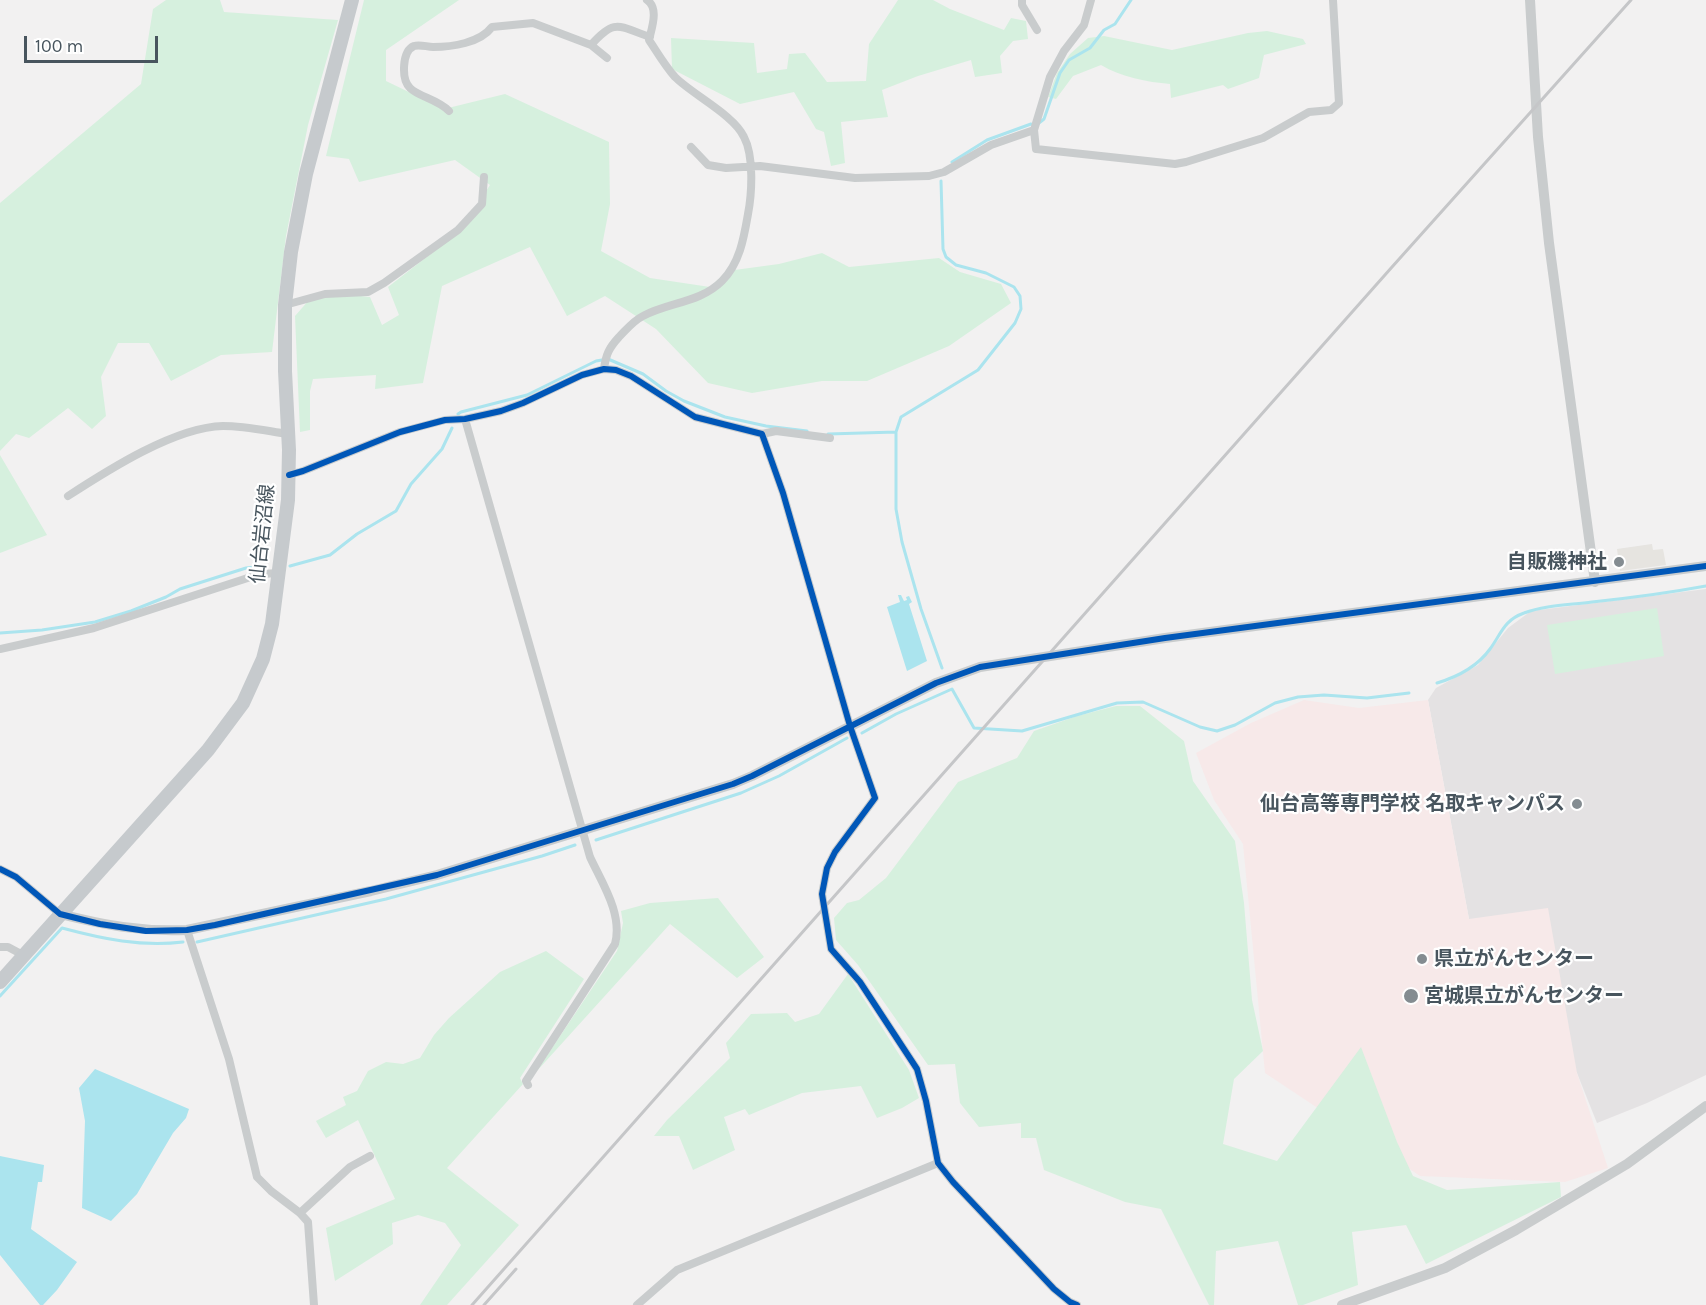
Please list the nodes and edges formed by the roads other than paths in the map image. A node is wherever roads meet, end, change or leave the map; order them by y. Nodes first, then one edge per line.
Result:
1 (352, 0) edge
2 (647, 0) edge
3 (1022, 0) edge
4 (1090, 0) edge
5 (1333, 0) edge
6 (1530, 0) edge
7 (1036, 30) dead end
8 (650, 36) junction
9 (591, 45) junction
10 (607, 58) dead end
11 (449, 111) dead end
12 (1034, 130) junction
13 (691, 147) dead end
14 (751, 167) junction
15 (484, 177) dead end
16 (285, 305) junction
17 (605, 362) junction
18 (465, 419) junction
19 (288, 434) junction
20 (762, 434) junction
21 (830, 438) dead end
22 (289, 476) junction
23 (68, 496) dead end
24 (1706, 566) edge
25 (280, 573) junction
26 (1594, 582) junction
27 (0, 649) edge
28 (850, 726) junction
29 (583, 831) junction
30 (0, 869) edge
31 (60, 914) junction
32 (187, 930) junction
33 (0, 947) edge
34 (23, 956) junction
35 (0, 982) edge
36 (528, 1085) dead end
37 (1706, 1106) edge
38 (370, 1155) dead end
39 (938, 1163) junction
40 (300, 1213) junction
41 (314, 1305) edge
42 (637, 1305) edge
43 (1077, 1305) edge
44 (1342, 1305) edge

1 - 16 main road, 仙台岩沼線
2 - 8 street
3 - 7 street
4 - 12 street
5 - 12 street
6 - 26 street
8 - 9 street
8 - 14 street
9 - 10 street
9 - 11 street
12 - 14 street
13 - 14 street
14 - 17 street
15 - 16 street
16 - 19 main road, 仙台岩沼線
17 - 18 street
17 - 20 street
18 - 22 street
18 - 29 street
19 - 22 main road, 仙台岩沼線
19 - 23 street
20 - 21 street
20 - 28 street
22 - 25 main road, 仙台岩沼線
24 - 26 street
25 - 27 street
25 - 31 main road, 仙台岩沼線
26 - 28 street
28 - 29 street
28 - 39 street
29 - 32 street
29 - 36 street
30 - 31 street
31 - 32 street
31 - 34 main road, 仙台岩沼線
32 - 40 street
33 - 34 street
34 - 35 main road, 仙台岩沼線
37 - 44 street
38 - 40 street
39 - 42 street
39 - 43 street
40 - 41 street

